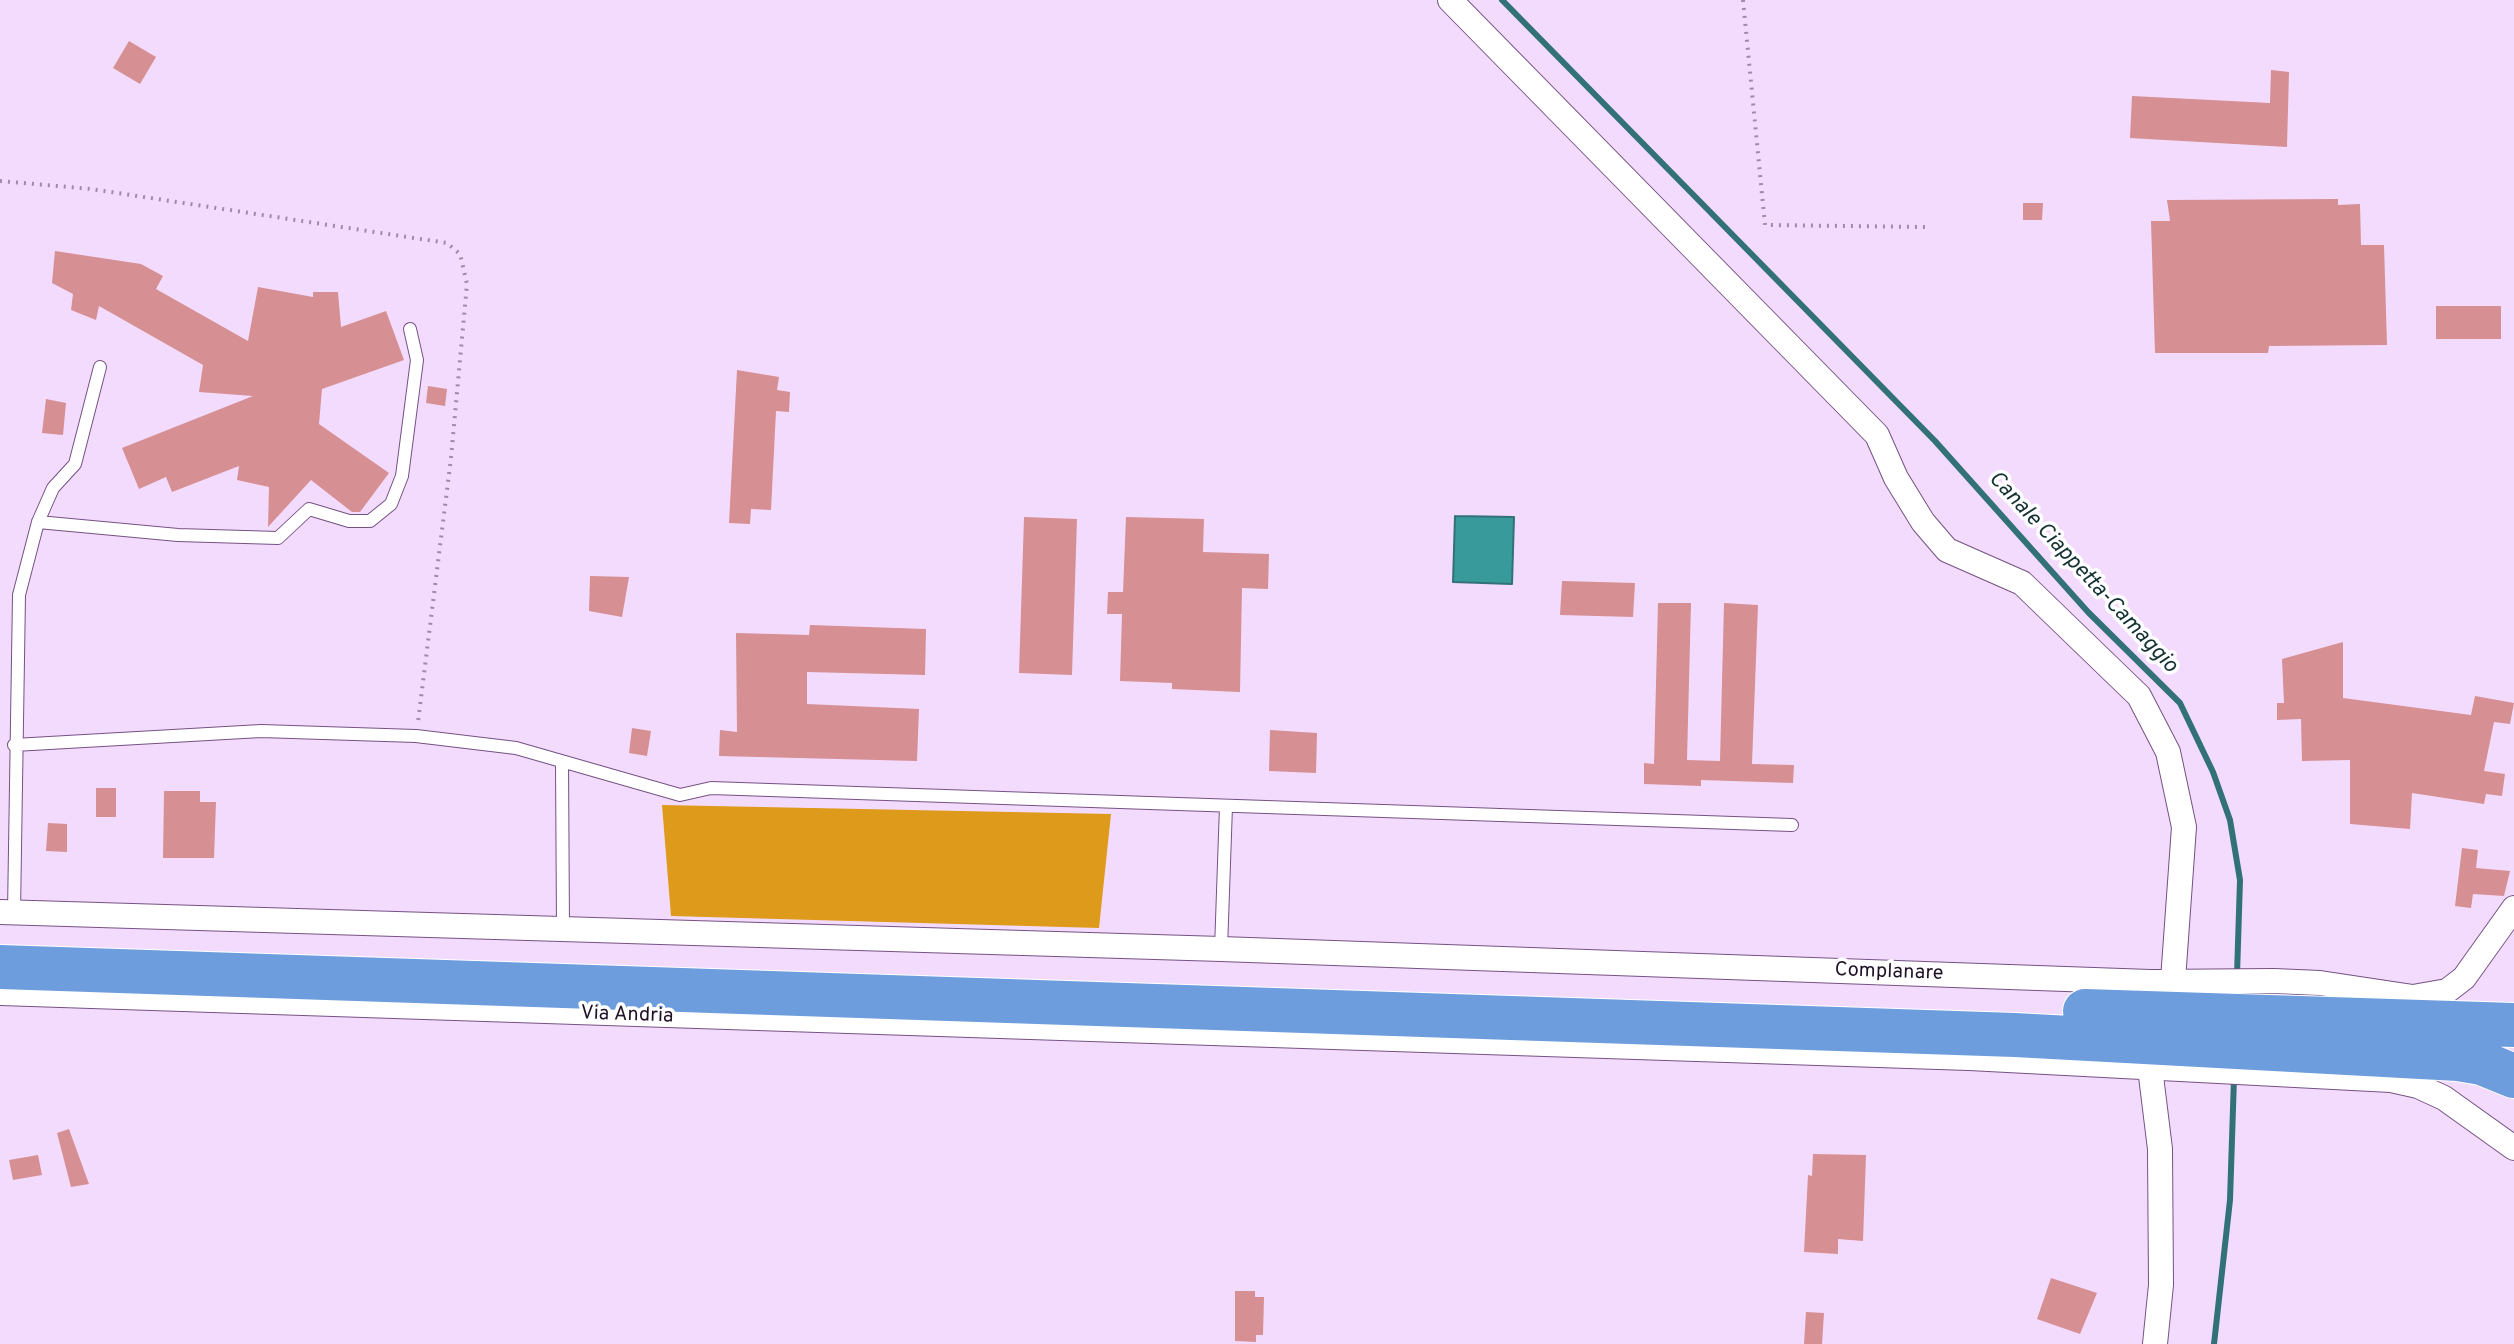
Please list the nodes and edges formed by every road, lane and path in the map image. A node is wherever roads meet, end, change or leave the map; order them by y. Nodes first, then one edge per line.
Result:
1 (1450, 0) edge
2 (1743, 0) edge
3 (0, 181) edge
4 (1925, 227) dead end
5 (410, 329) dead end
6 (100, 367) dead end
7 (38, 522) junction
8 (416, 736) junction
9 (14, 745) junction
10 (562, 762) junction
11 (1226, 806) junction
12 (1792, 825) dead end
13 (2514, 908) edge
14 (5, 921) edge
15 (563, 928) junction
16 (1221, 949) junction
17 (0, 967) edge
18 (2173, 980) junction
19 (0, 993) edge
20 (2514, 1025) edge
21 (2221, 1029) junction
22 (2272, 1031) junction
23 (1255, 1035) joint
24 (2150, 1068) junction
25 (2514, 1076) edge
26 (2514, 1148) edge
27 (2155, 1344) edge

1 - 18 street
2 - 4 path
3 - 8 path
5 - 7 lane
6 - 7 lane
7 - 9 lane
8 - 9 lane
8 - 10 lane
9 - 14 lane
10 - 11 lane
10 - 15 lane
11 - 12 lane
11 - 16 lane
13 - 22 street, Complanare
14 - 15 street
14 - 21 highway
15 - 16 street
16 - 18 street, Complanare
17 - 21 highway
18 - 21 street, Complanare
19 - 23 street, Via Andria
20 - 22 highway
21 - 22 highway
21 - 22 street, Complanare
21 - 24 street, Complanare
22 - 25 highway
22 - 26 street, Complanare
23 - 24 street, Complanare
24 - 27 street

